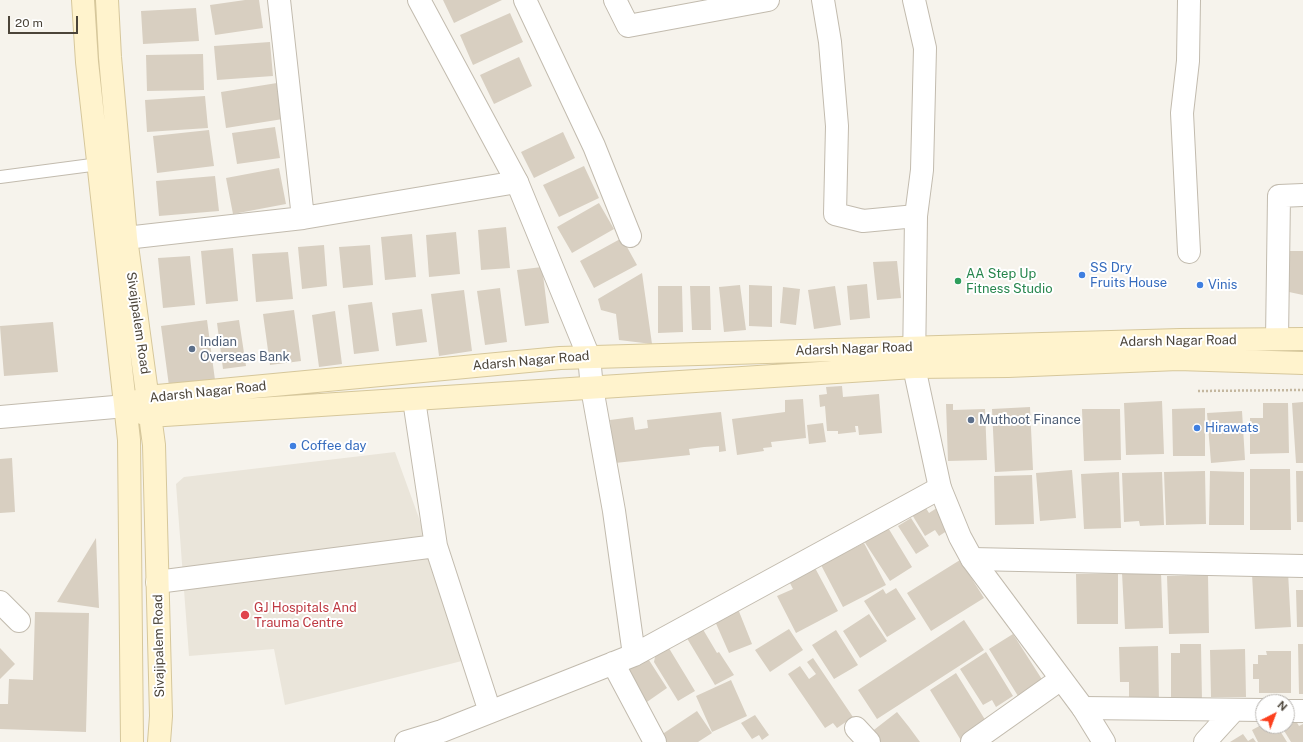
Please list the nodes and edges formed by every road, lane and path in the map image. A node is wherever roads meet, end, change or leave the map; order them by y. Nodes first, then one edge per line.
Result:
1 (82, 0) edge
2 (107, 0) edge
3 (279, 0) edge
4 (419, 0) edge
5 (524, 0) edge
6 (614, 0) edge
7 (768, 0) edge
8 (823, 0) edge
9 (914, 0) edge
10 (1189, 0) edge
11 (99, 164) junction
12 (0, 177) edge
13 (517, 182) junction
14 (1303, 195) edge
15 (916, 216) junction
16 (303, 218) junction
17 (630, 236) dead end
18 (117, 239) junction
19 (1189, 252) dead end
20 (1277, 339) junction
21 (1303, 339) edge
22 (589, 356) junction
23 (915, 357) junction
24 (1303, 362) edge
25 (592, 388) junction
26 (1303, 390) edge
27 (1198, 391) dead end
28 (414, 400) junction
29 (126, 406) junction
30 (148, 407) junction
31 (0, 417) edge
32 (940, 488) junction
33 (436, 546) junction
34 (972, 559) junction
35 (1303, 566) edge
36 (157, 582) junction
37 (0, 602) edge
38 (19, 621) dead end
39 (634, 655) junction
40 (613, 663) junction
41 (1061, 678) junction
42 (1083, 708) junction
43 (1234, 710) junction
44 (1255, 710) edge
45 (490, 712) junction
46 (132, 742) edge
47 (159, 742) edge
48 (406, 742) edge
49 (654, 742) edge
50 (972, 742) edge
51 (1104, 742) edge
52 (1205, 742) edge

1 - 11 main road, Sivajipalem Road
2 - 18 main road, Sivajipalem Road
3 - 16 street
4 - 13 street
5 - 17 street
6 - 7 street
8 - 15 street
9 - 15 street
10 - 19 street
11 - 12 lane
11 - 18 main road, Sivajipalem Road
13 - 16 street
13 - 22 street
14 - 20 street
15 - 23 street
16 - 18 street
18 - 29 main road, Sivajipalem Road
18 - 30 main road, Sivajipalem Road
20 - 21 main road, Adarsh Nagar Road
20 - 23 main road, Adarsh Nagar Road
22 - 23 main road, Adarsh Nagar Road
22 - 25 street
22 - 30 main road, Adarsh Nagar Road
23 - 24 main road, Adarsh Nagar Road
23 - 25 main road, Adarsh Nagar Road
23 - 32 street
25 - 28 main road, Adarsh Nagar Road
25 - 39 street
26 - 27 path
28 - 30 main road, Adarsh Nagar Road
28 - 33 street
29 - 30 main road, Adarsh Nagar Road
29 - 31 street
29 - 46 main road, Sivajipalem Road
30 - 36 main road, Sivajipalem Road
32 - 34 street
32 - 39 street
33 - 36 street
33 - 45 street
34 - 35 street
34 - 41 street
36 - 47 main road, Sivajipalem Road
37 - 38 street
39 - 40 street
40 - 45 street
40 - 49 street
41 - 42 street
41 - 50 street
42 - 43 street
42 - 51 street
43 - 44 street
43 - 52 street
45 - 48 street

